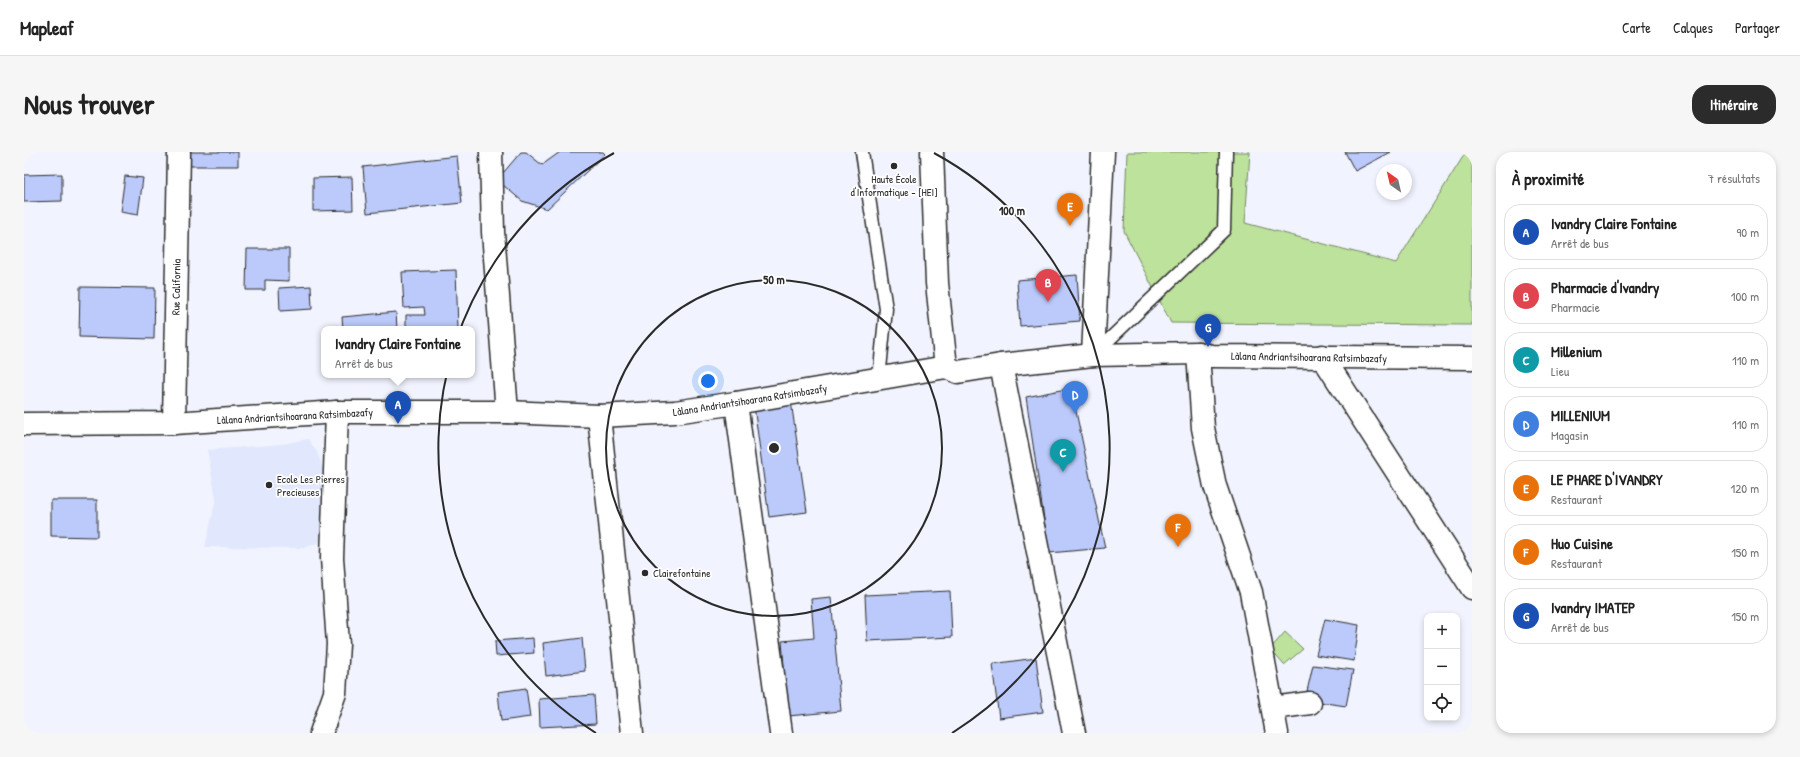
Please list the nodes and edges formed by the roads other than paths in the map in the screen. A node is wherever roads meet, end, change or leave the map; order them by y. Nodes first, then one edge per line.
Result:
1 (179, 152) edge
2 (491, 152) edge
3 (862, 152) edge
4 (932, 152) edge
5 (1103, 152) edge
6 (1226, 152) edge
7 (1198, 353) junction
8 (1093, 354) junction
9 (1322, 356) junction
10 (1472, 358) edge
11 (1001, 364) junction
12 (946, 367) junction
13 (878, 379) junction
14 (736, 403) junction
15 (337, 412) junction
16 (508, 412) junction
17 (599, 416) junction
18 (174, 423) junction
19 (24, 424) edge
20 (1472, 588) edge
21 (1310, 704) dead end
22 (1273, 708) junction
23 (321, 733) edge
24 (632, 733) edge
25 (781, 733) edge
26 (1074, 733) edge
27 (1277, 733) edge

1 - 18 street, Rue California
2 - 16 street
3 - 13 lane
4 - 12 street
5 - 8 street
6 - 8 lane
7 - 8 street, Làlana Andriantsihoarana Ratsimbazafy
7 - 9 street, Làlana Andriantsihoarana Ratsimbazafy
7 - 22 street
8 - 11 street, Làlana Andriantsihoarana Ratsimbazafy
9 - 10 street, Làlana Andriantsihoarana Ratsimbazafy
9 - 20 street
11 - 12 street, Làlana Andriantsihoarana Ratsimbazafy
11 - 26 street
12 - 13 street, Làlana Andriantsihoarana Ratsimbazafy
13 - 14 street, Làlana Andriantsihoarana Ratsimbazafy
14 - 17 street, Làlana Andriantsihoarana Ratsimbazafy
14 - 25 street
15 - 16 street, Làlana Andriantsihoarana Ratsimbazafy
15 - 18 street, Làlana Andriantsihoarana Ratsimbazafy
15 - 23 street
16 - 17 street, Làlana Andriantsihoarana Ratsimbazafy
17 - 24 street
18 - 19 street, Làlana Andriantsihoarana Ratsimbazafy
21 - 22 street
22 - 27 street

